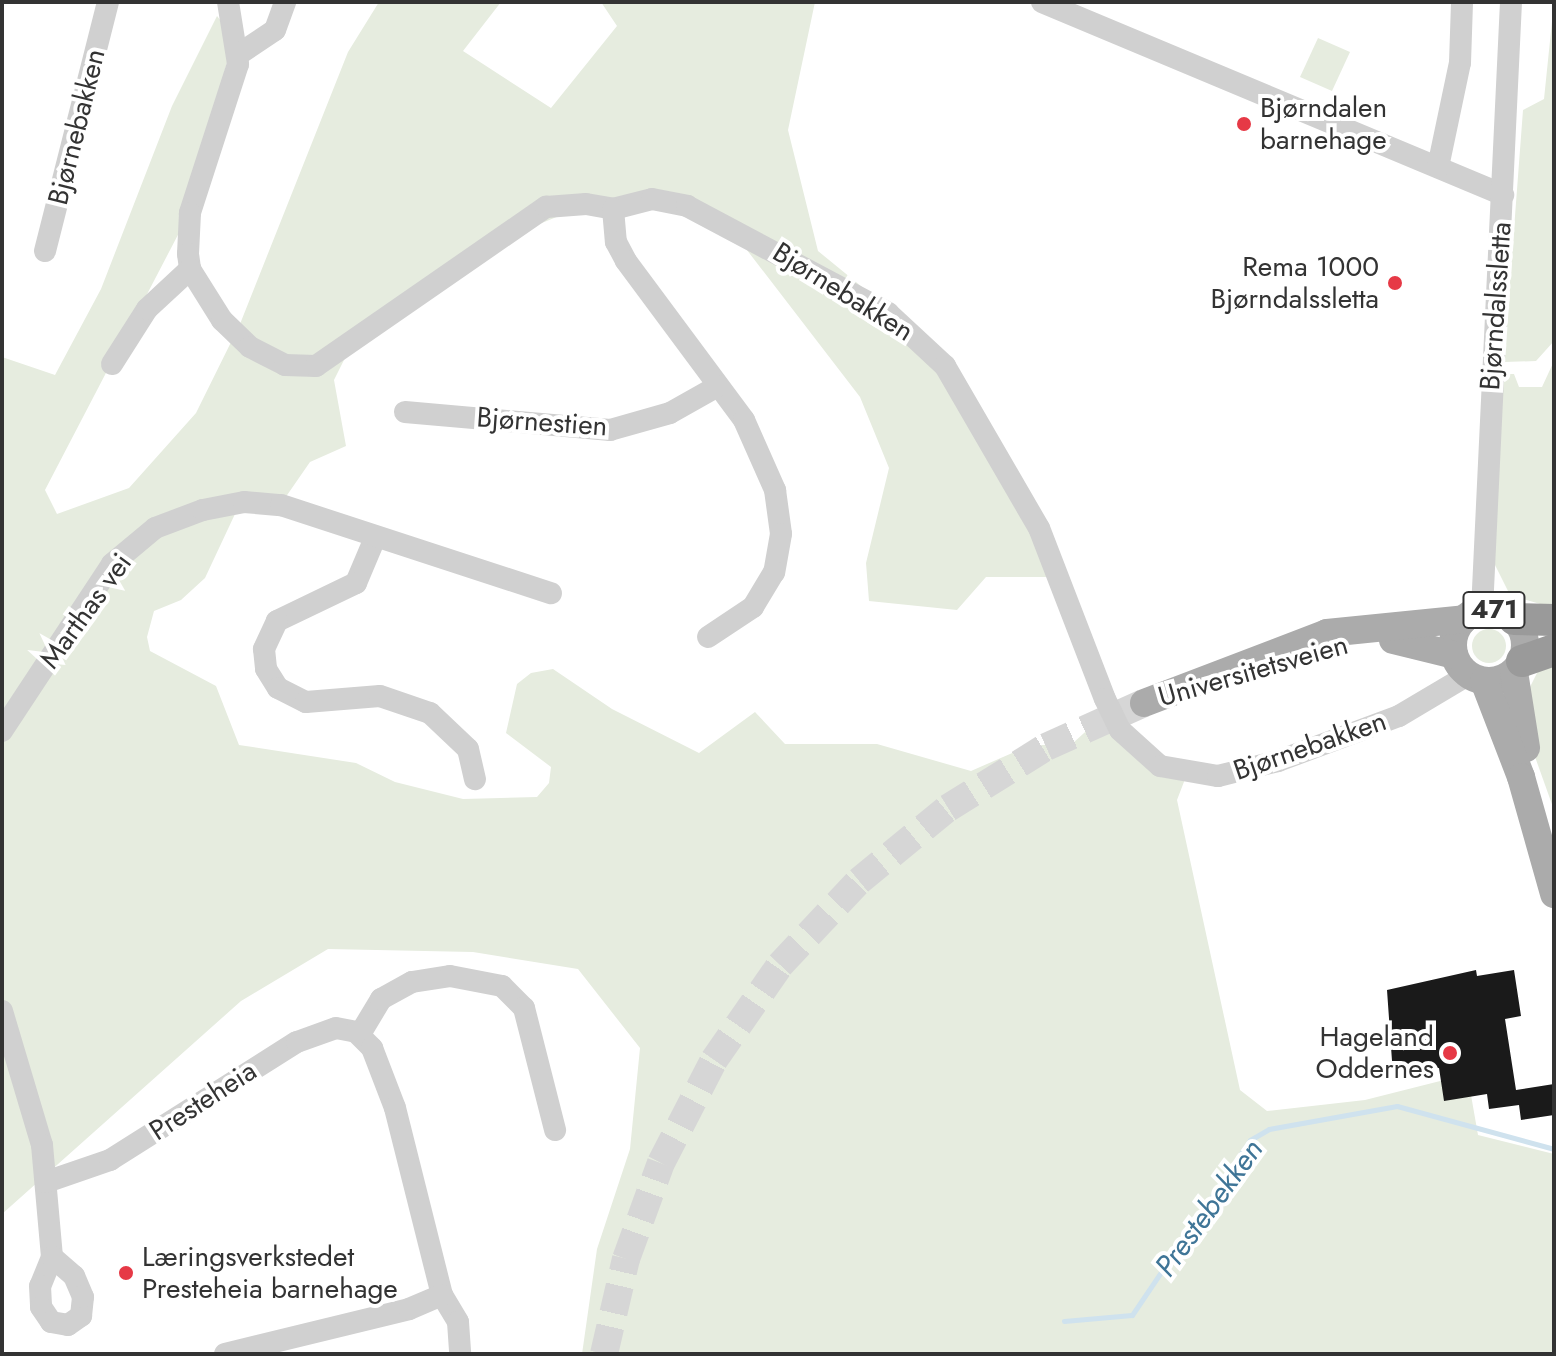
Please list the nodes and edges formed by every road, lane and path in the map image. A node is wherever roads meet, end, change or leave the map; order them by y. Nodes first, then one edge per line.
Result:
1 (108, 2) edge
2 (228, 2) edge
3 (285, 2) edge
4 (1042, 2) edge
5 (1462, 2) edge
6 (1511, 2) edge
7 (239, 54) junction
8 (1438, 167) junction
9 (1503, 195) junction
10 (613, 209) junction
11 (45, 251) dead end
12 (190, 269) junction
13 (112, 364) dead end
14 (718, 386) junction
15 (405, 412) dead end
16 (375, 538) junction
17 (551, 593) dead end
18 (1473, 614) junction
19 (1514, 619) junction
20 (1554, 620) edge
21 (708, 637) dead end
22 (1554, 650) edge
23 (1518, 667) junction
24 (1469, 670) junction
25 (2, 731) edge
26 (475, 779) dead end
27 (1554, 853) edge
28 (1554, 894) edge
29 (2, 1011) edge
30 (360, 1034) junction
31 (555, 1130) dead end
32 (46, 1182) junction
33 (52, 1257) dead end
34 (442, 1295) junction
35 (225, 1354) edge
36 (460, 1354) edge

1 - 11 street, Bjørnebakken
2 - 7 street
3 - 7 street
4 - 8 street
5 - 8 street
6 - 9 street, Bjørndalssletta
7 - 12 street
8 - 9 street
9 - 18 street, Bjørndalssletta
10 - 12 street, Bjørnebakken
10 - 14 street
10 - 24 street, Bjørnebakken, bridge
12 - 13 street
14 - 15 street, Bjørnestien
14 - 21 street
16 - 17 street, Marthas vei
16 - 25 street, Marthas vei
16 - 26 street
18 - 19 main road, 471
18 - 24 main road, 471
18 - 24 main road, Universitetsveien / 471
19 - 20 highway
19 - 23 main road, 471
22 - 23 highway
23 - 24 main road, 471
23 - 27 main road, 471
24 - 28 main road
29 - 32 street
30 - 31 street
30 - 32 street, Presteheia
30 - 34 street
32 - 33 street
34 - 35 street
34 - 36 street

